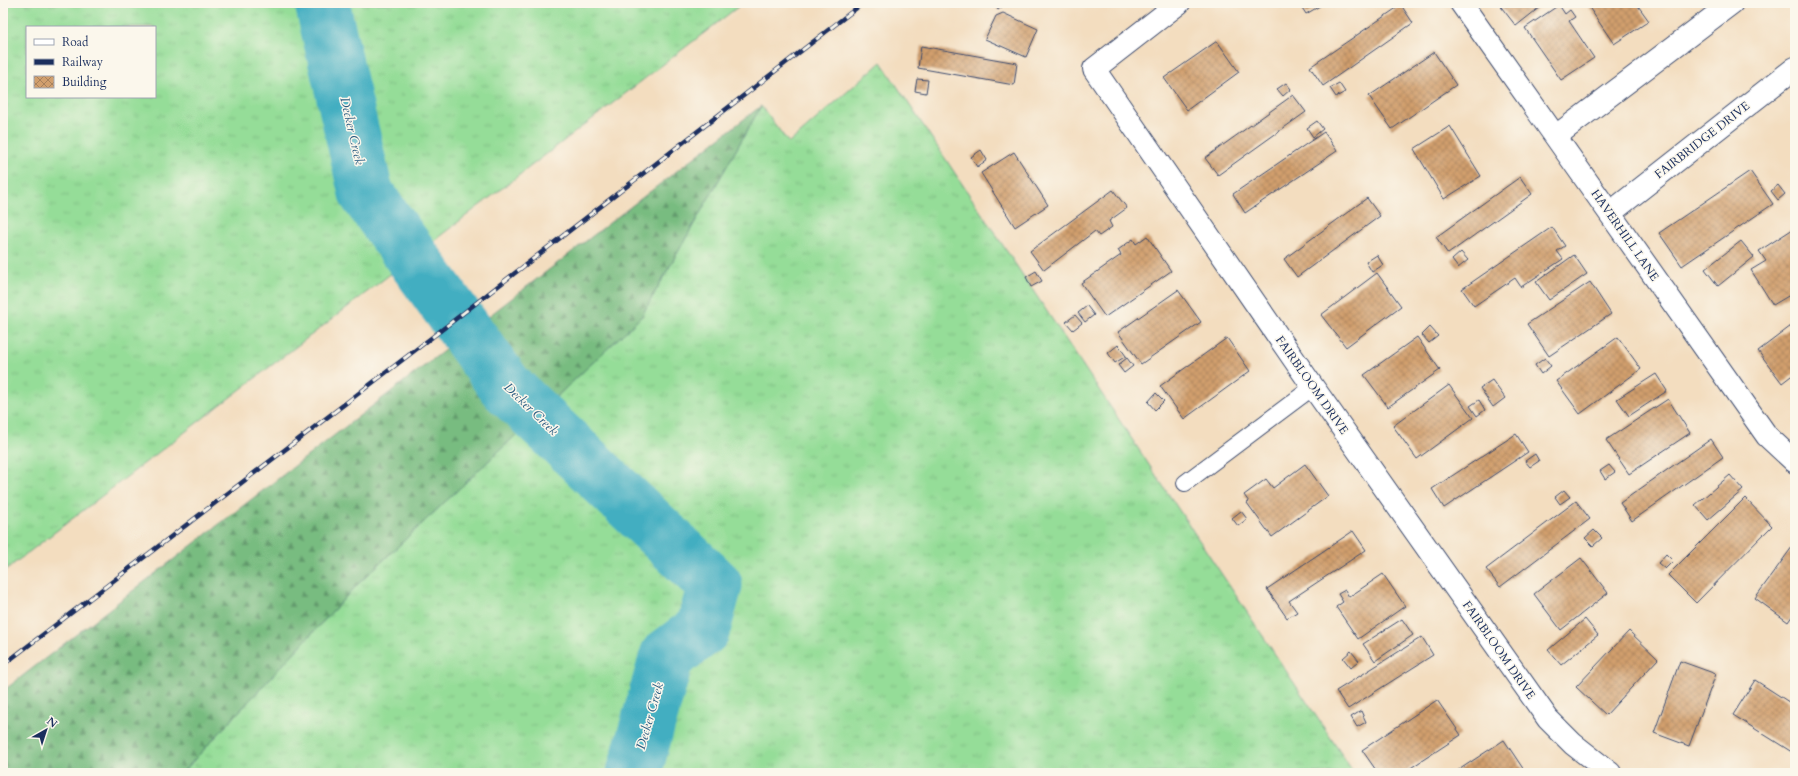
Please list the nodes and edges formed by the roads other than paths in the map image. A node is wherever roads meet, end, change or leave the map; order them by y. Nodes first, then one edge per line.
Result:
1 (1179, 3) edge
2 (1461, 3) edge
3 (1732, 3) edge
4 (1795, 68) edge
5 (1556, 136) junction
6 (1610, 213) junction
7 (1313, 387) junction
8 (1795, 462) edge
9 (1185, 483) dead end
10 (1610, 773) edge

1 - 7 street, FAIRBLOOM DRIVE
2 - 5 street, HAVERHILL LANE
3 - 5 street
4 - 6 street, FAIRBRIDGE DRIVE
5 - 6 street, HAVERHILL LANE
6 - 8 street, HAVERHILL LANE
7 - 9 lane
7 - 10 street, FAIRBLOOM DRIVE

